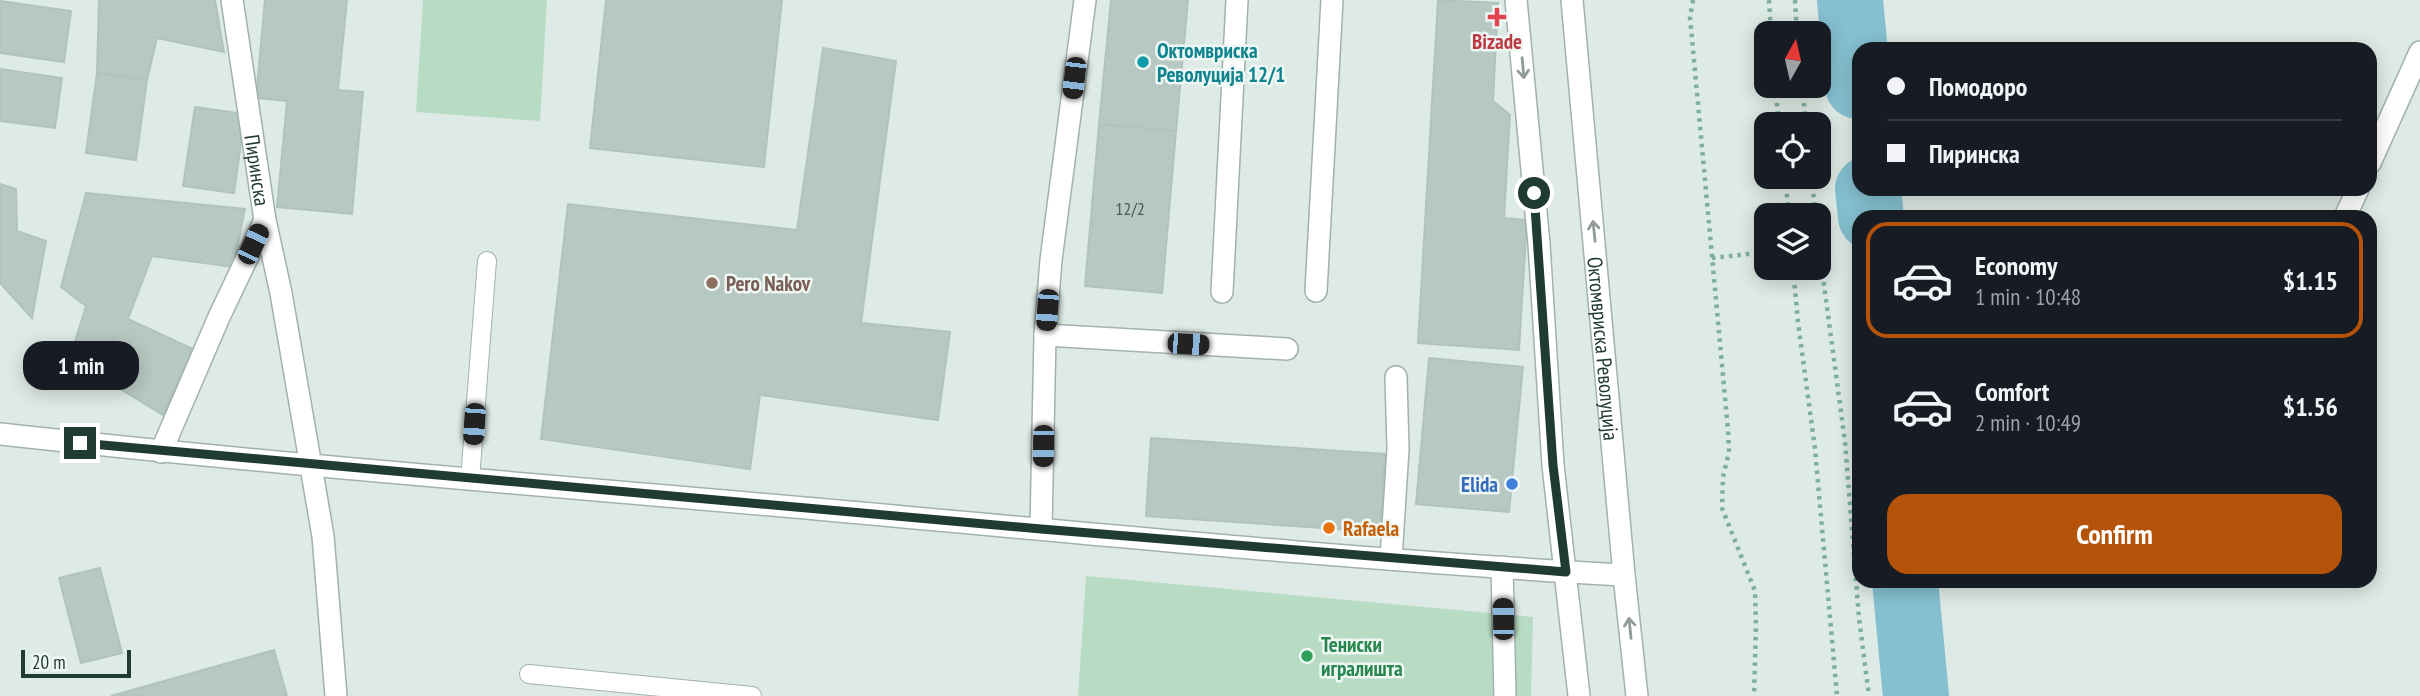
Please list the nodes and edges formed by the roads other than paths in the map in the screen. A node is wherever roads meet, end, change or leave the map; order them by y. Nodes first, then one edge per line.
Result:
1 (232, 0) edge
2 (1085, 0) edge
3 (1237, 0) edge
4 (1332, 0) edge
5 (1517, 0) edge
6 (1572, 0) edge
7 (2420, 52) edge
8 (2377, 147) edge
9 (265, 220) junction
10 (487, 261) dead end
11 (1317, 291) dead end
12 (1223, 292) dead end
13 (1045, 335) junction
14 (1287, 349) dead end
15 (1396, 377) dead end
16 (0, 434) edge
17 (161, 452) junction
18 (310, 464) junction
19 (470, 479) junction
20 (1041, 529) junction
21 (1391, 559) junction
22 (1502, 567) junction
23 (1566, 572) junction
24 (1624, 575) junction
25 (529, 674) dead end
26 (704, 694) edge
27 (336, 696) edge
28 (751, 696) edge
29 (1505, 696) edge
30 (1579, 696) edge
31 (1637, 696) edge

1 - 9 street, Пиринска
2 - 13 street
3 - 12 street
4 - 11 street
5 -> 23 street
24 -> 6 street, Октомвриска Револуција
7 - 8 street
9 - 17 street
9 - 18 street, Пиринска
10 - 19 lane
13 - 14 street
13 - 20 street
15 - 21 street
16 - 17 street
17 - 18 street
18 - 19 street
18 - 27 street, Пиринска
19 - 20 street
20 - 21 street
21 - 22 street
22 - 23 street
22 - 29 street
23 - 24 street
23 - 30 street
31 -> 24 street, Октомвриска Револуција
25 - 26 lane
26 - 28 lane

